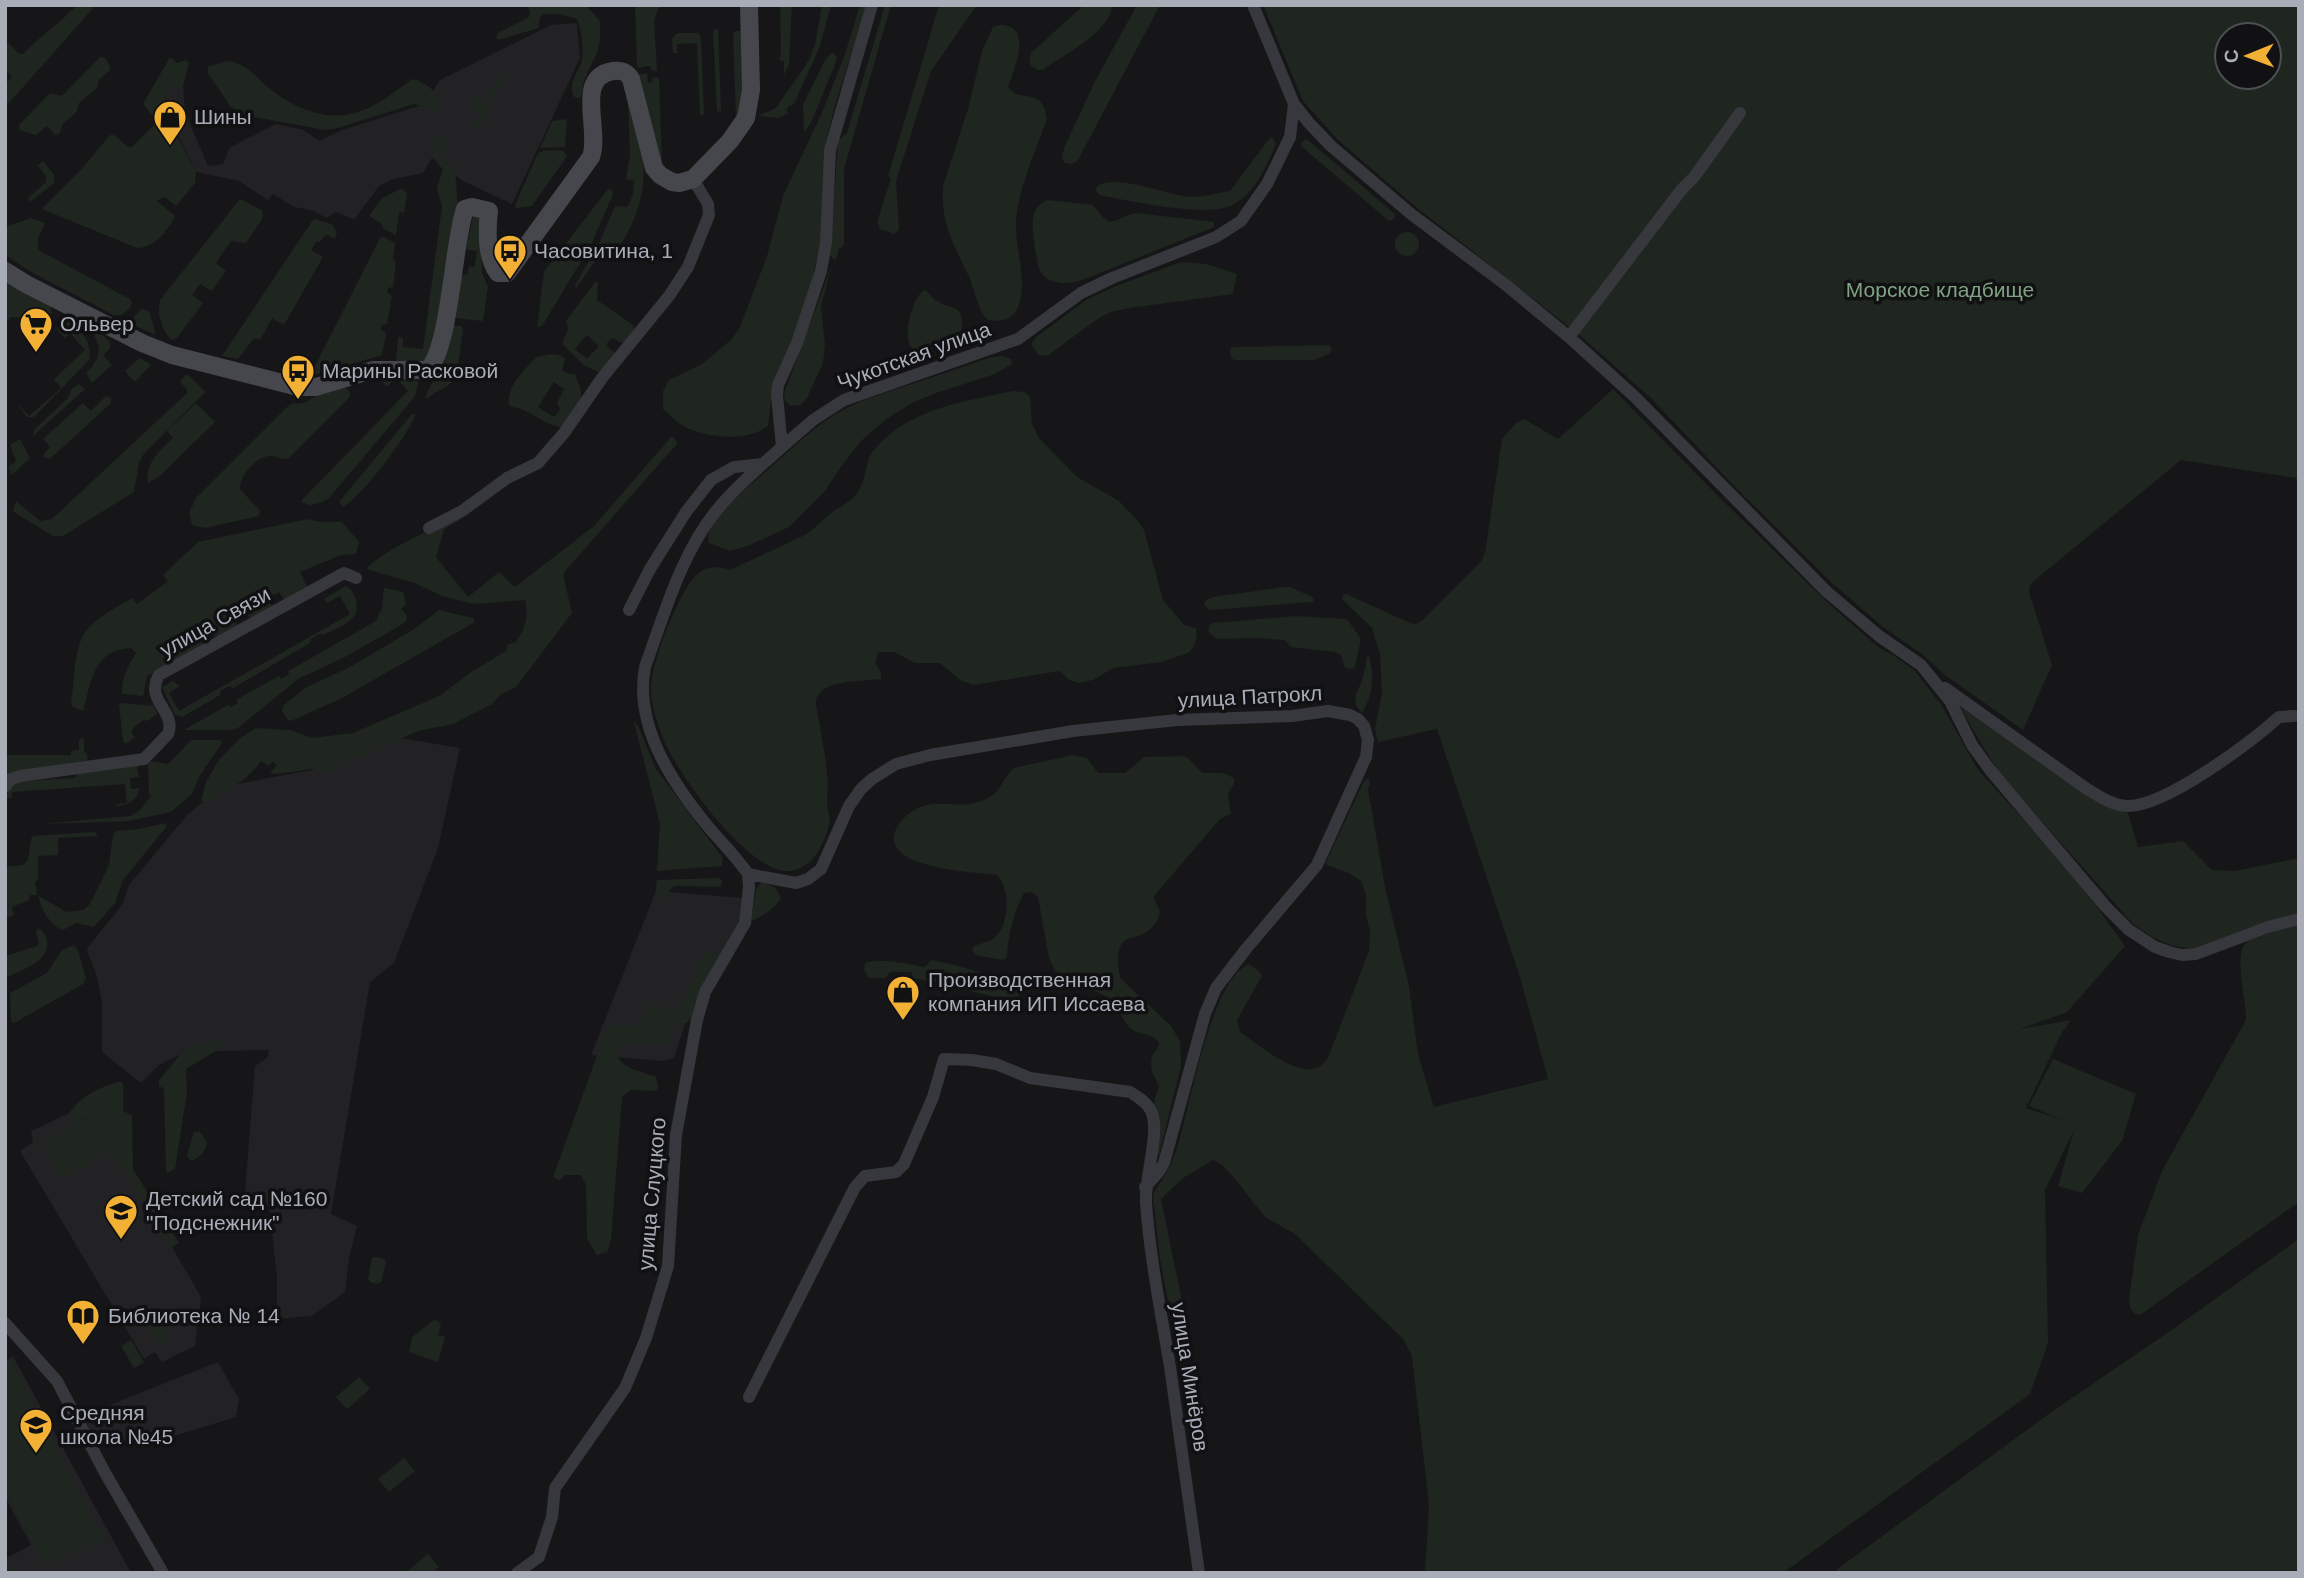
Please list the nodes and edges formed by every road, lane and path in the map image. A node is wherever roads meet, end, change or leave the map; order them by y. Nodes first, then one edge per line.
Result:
1 (749, 5) edge
2 (872, 5) edge
3 (1253, 5) edge
4 (1294, 104) junction
5 (1740, 113) dead end
6 (693, 178) junction
7 (5, 271) edge
8 (1569, 337) junction
9 (782, 447) junction
10 (763, 464) junction
11 (429, 528) dead end
12 (356, 578) dead end
13 (629, 610) dead end
14 (1936, 682) junction
15 (2294, 716) dead end
16 (5, 787) edge
17 (748, 874) junction
18 (2299, 919) edge
19 (1146, 1187) junction
20 (5, 1323) edge
21 (749, 1397) dead end
22 (163, 1573) edge
23 (517, 1573) edge
24 (1199, 1573) edge

1 - 6 street
2 - 9 street
3 - 4 street
4 - 8 street
4 - 9 street, Чукотская улица
5 - 8 street
6 - 7 street
6 - 11 street
8 - 14 street
9 - 10 street, Чукотская улица
10 - 13 street
10 - 17 street, Чукотская улица
12 - 16 street, улица Связи
14 - 15 street
14 - 18 street
17 - 19 street, улица Патрокл
17 - 23 street, улица Слуцкого
19 - 21 street, улица Минёров
19 - 24 street, улица Минёров
20 - 22 street

